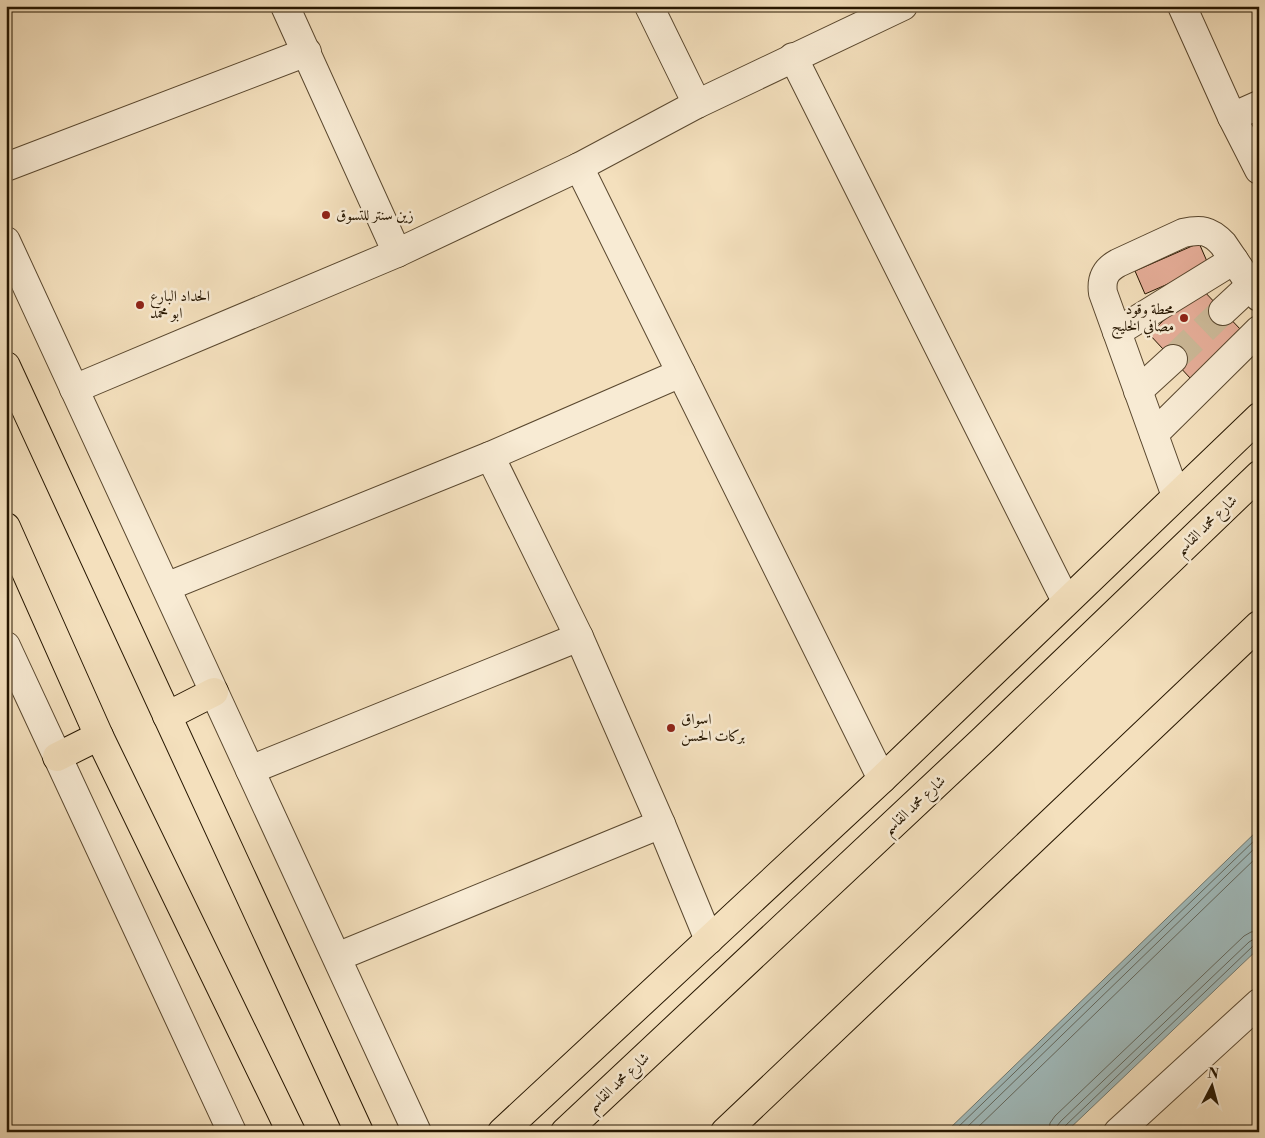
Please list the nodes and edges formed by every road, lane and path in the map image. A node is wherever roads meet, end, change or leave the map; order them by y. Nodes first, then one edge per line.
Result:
1 (286, 6) edge
2 (649, 6) edge
3 (903, 6) edge
4 (1182, 6) edge
5 (307, 52) junction
6 (793, 57) junction
7 (697, 104) junction
8 (1259, 105) edge
9 (1232, 117) junction
10 (6, 167) edge
11 (579, 167) junction
12 (1259, 170) edge
13 (6, 242) edge
14 (397, 253) junction
15 (1234, 260) junction
16 (1255, 291) edge
17 (1223, 311) tunnel mouth
18 (1259, 330) edge
19 (1117, 332) junction
20 (1172, 359) tunnel mouth
21 (6, 366) edge
22 (680, 373) junction
23 (74, 389) junction
24 (1138, 391) junction
25 (16, 414) edge
26 (1259, 417) edge
27 (1154, 434) junction
28 (490, 456) junction
29 (1259, 475) edge
30 (1176, 496) junction
31 (6, 527) edge
32 (1195, 535) junction
33 (166, 587) junction
34 (1066, 601) junction
35 (1259, 625) edge
36 (579, 637) junction
37 (6, 646) edge
38 (214, 692) junction
39 (168, 716) junction
40 (99, 736) junction
41 (57, 757) junction
42 (250, 770) junction
43 (882, 779) junction
44 (661, 824) junction
45 (709, 940) junction
46 (337, 957) junction
47 (1259, 1003) edge
48 (232, 1132) edge
49 (291, 1132) edge
50 (359, 1132) edge
51 (417, 1132) edge
52 (502, 1132) edge
53 (565, 1132) edge
54 (725, 1132) edge
55 (1118, 1132) edge

1 - 5 street
2 - 7 street
3 - 6 street
4 - 9 street
5 - 10 street
5 - 14 street
6 - 7 street
6 - 34 street
7 - 11 street
8 - 9 street
9 - 12 street
11 - 14 street
11 - 22 street
13 - 23 street
14 - 23 street
15 - 16 street
15 - 19 street
15 - 19 street
16 - 17 street
18 - 27 street
19 - 24 street
20 - 24 street
21 - 25 main road
22 - 28 street
22 - 43 street
23 - 33 street
24 - 27 street
25 - 39 main road
26 - 30 main road
27 - 30 street
28 - 33 street
28 - 36 street
29 - 32 main road, شارع محمد القاسم
30 - 32 main road
30 - 34 main road
31 - 40 main road
32 - 53 main road, شارع محمد القاسم
33 - 38 street
34 - 43 main road
35 - 54 main road
36 - 42 street
36 - 44 street
37 - 41 street
38 - 39 main road
38 - 42 street
39 - 50 main road
40 - 41 main road
40 - 49 main road
41 - 48 street
42 - 46 street
43 - 45 main road
44 - 45 street
44 - 46 street
45 - 52 main road
46 - 51 street
47 - 55 street

